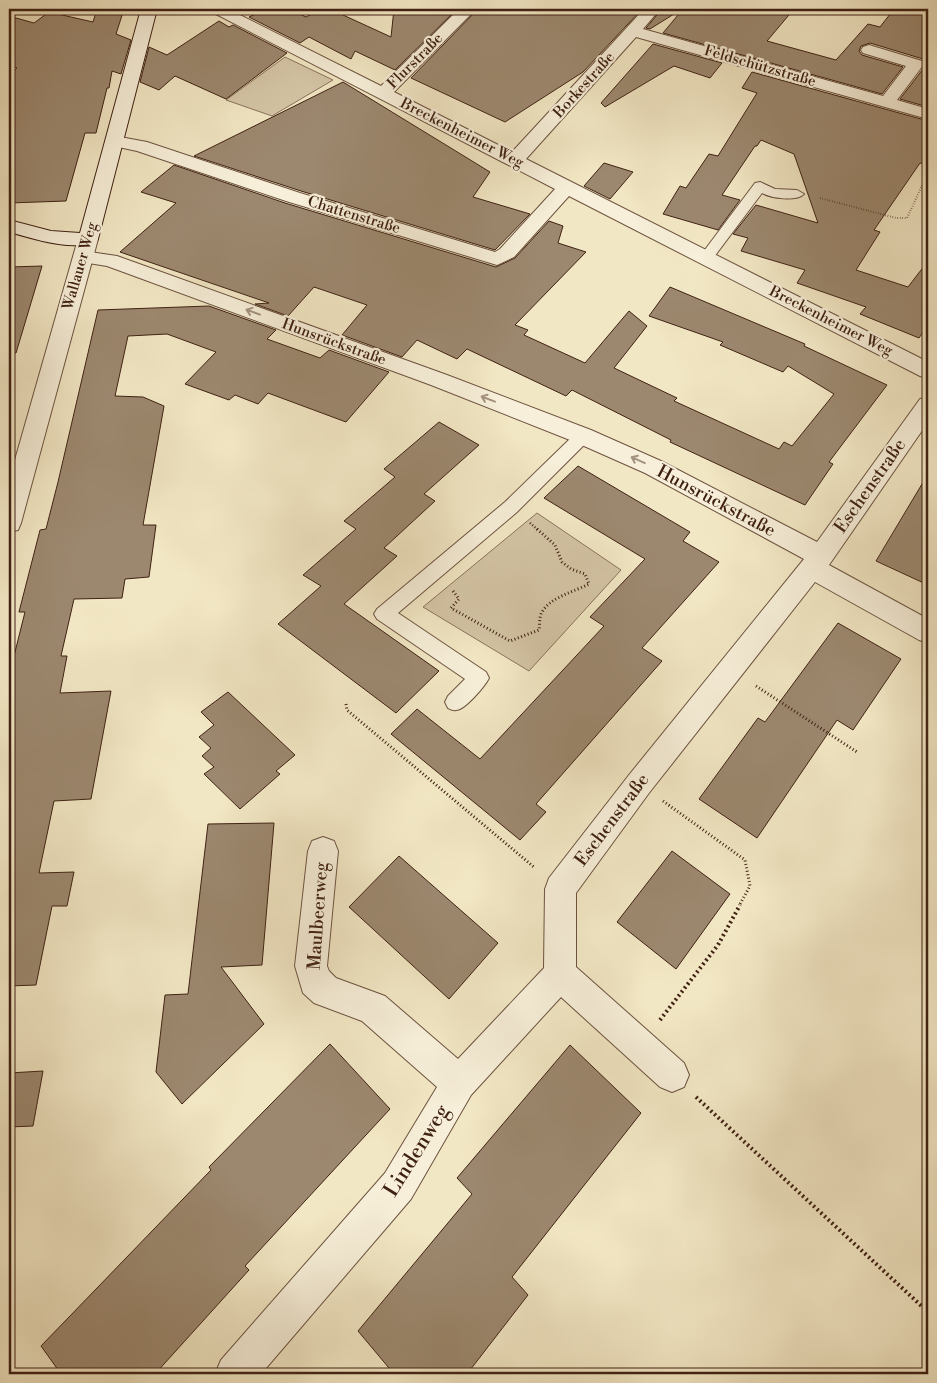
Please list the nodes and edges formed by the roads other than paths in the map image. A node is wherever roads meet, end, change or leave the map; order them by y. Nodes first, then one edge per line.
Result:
1 (149, 9) edge
2 (218, 9) edge
3 (468, 9) edge
4 (652, 9) edge
5 (633, 31) junction
6 (869, 50) dead end
7 (383, 93) junction
8 (887, 102) junction
9 (928, 114) edge
10 (115, 141) junction
11 (515, 160) junction
12 (567, 187) junction
13 (797, 194) road end
14 (9, 226) edge
15 (85, 248) junction
16 (706, 258) junction
17 (928, 371) edge
18 (928, 405) edge
19 (583, 436) junction
20 (9, 523) edge
21 (816, 562) junction
22 (928, 632) edge
23 (455, 702) dead end
24 (323, 851) dead end
25 (560, 974) junction
26 (672, 1074) road end
27 (459, 1083) junction
28 (235, 1374) edge

1 - 10 street, Wallauer Weg
2 - 7 street, Breckenheimer Weg
3 - 7 street, Flurstraße
4 - 5 street, Borkestraße
5 - 8 street, Feldschützstraße
5 - 11 street, Borkestraße
6 - 8 street
7 - 11 street, Breckenheimer Weg
8 - 9 street, Feldschützstraße
10 - 12 street, Chattenstraße
10 - 15 street, Wallauer Weg
11 - 12 street, Breckenheimer Weg
12 - 16 street, Breckenheimer Weg
13 - 16 lane
14 - 15 street, Hunsrückstraße
19 -> 15 street, Hunsrückstraße
15 - 20 street, Wallauer Weg
16 - 17 street, Breckenheimer Weg
18 - 21 street, Eschenstraße
21 -> 19 street, Hunsrückstraße
19 - 23 lane
21 - 22 street
21 - 25 street, Eschenstraße
24 - 27 street, Maulbeerweg
25 - 26 street
25 - 27 street, Lindenweg
27 - 28 street, Lindenweg

